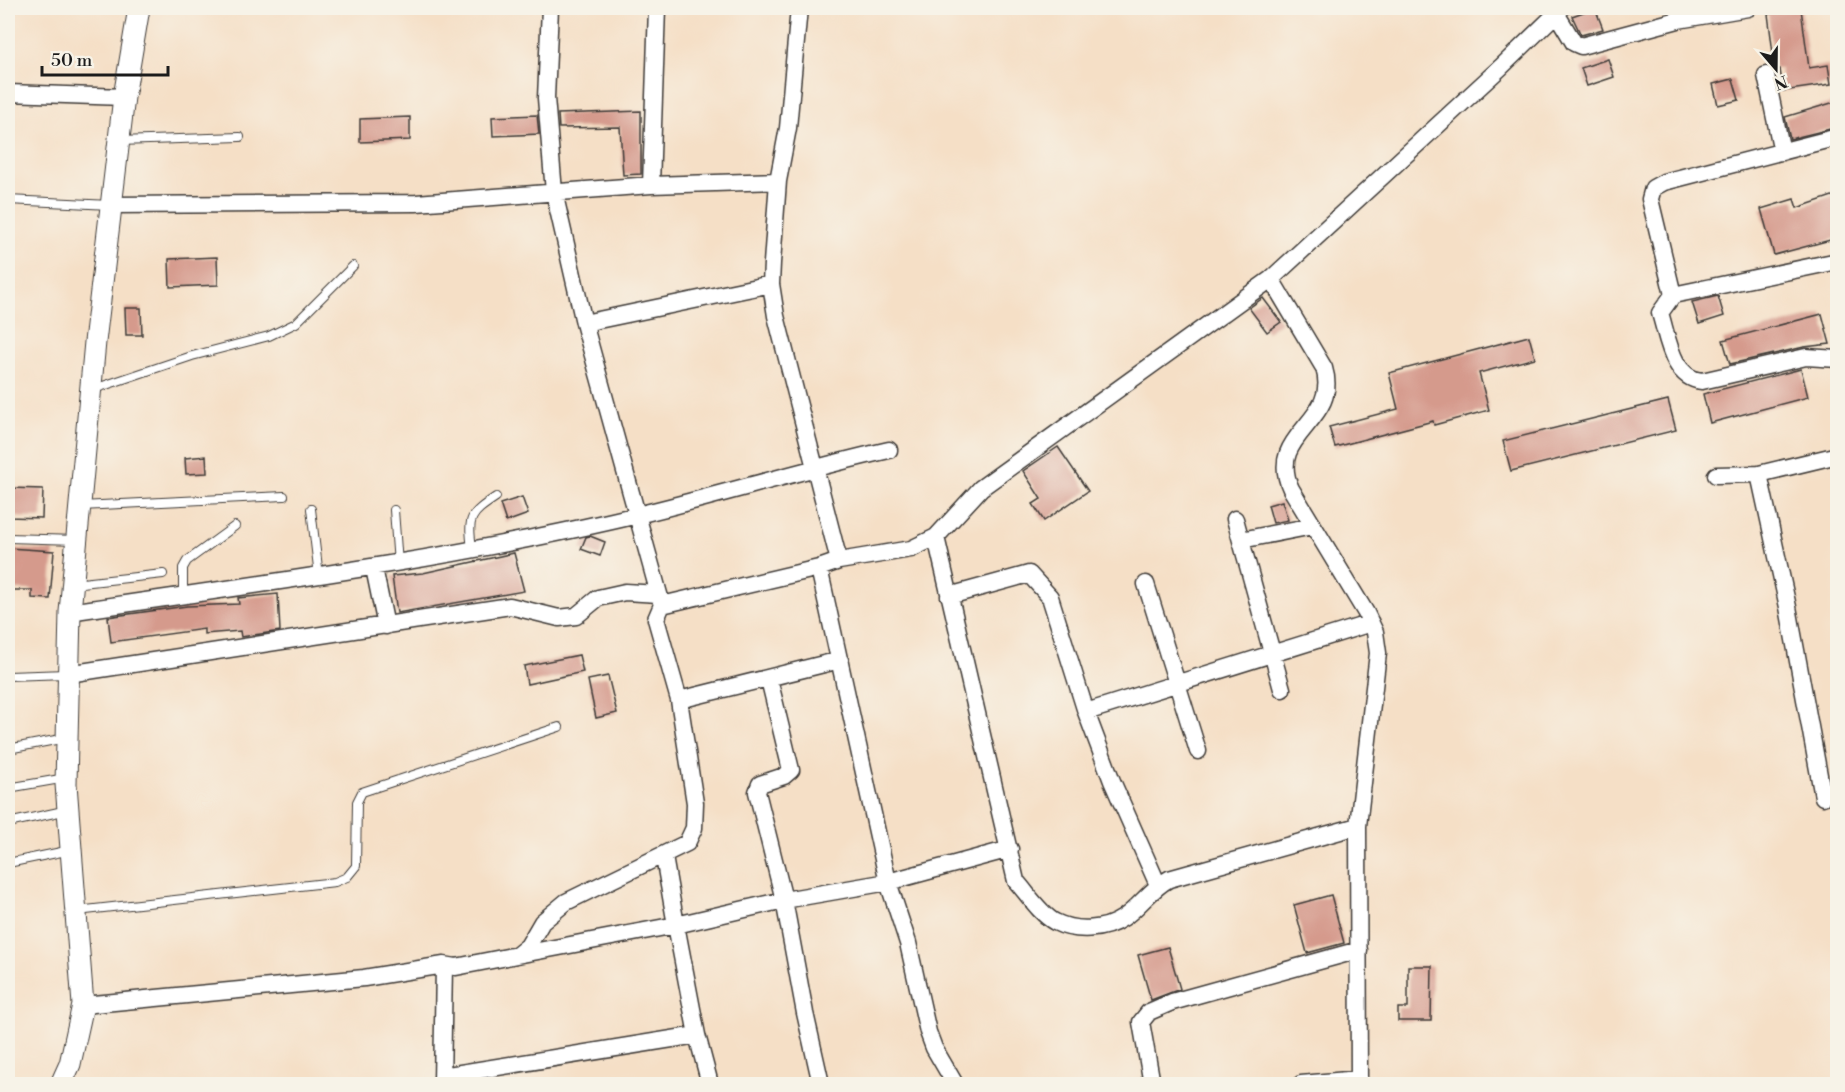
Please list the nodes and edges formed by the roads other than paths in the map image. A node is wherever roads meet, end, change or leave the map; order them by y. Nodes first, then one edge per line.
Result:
1 (139, 8) edge
2 (550, 8) edge
3 (657, 8) edge
4 (799, 8) edge
5 (1748, 8) edge
6 (1559, 10) edge
7 (1766, 75) dead end
8 (8, 93) edge
9 (124, 97) junction
10 (240, 137) dead end
11 (1838, 137) edge
12 (118, 141) junction
13 (1782, 153) junction
14 (778, 181) junction
15 (651, 185) junction
16 (554, 192) junction
17 (8, 200) edge
18 (111, 205) junction
19 (1838, 261) edge
20 (353, 266) dead end
21 (1271, 279) junction
22 (771, 284) junction
23 (1673, 295) junction
24 (584, 323) junction
25 (1838, 359) edge
26 (91, 390) junction
27 (889, 450) dead end
28 (1838, 455) edge
29 (813, 467) junction
30 (1759, 474) junction
31 (1716, 475) dead end
32 (284, 496) dead end
33 (496, 497) dead end
34 (81, 506) junction
35 (311, 509) dead end
36 (394, 510) dead end
37 (637, 514) junction
38 (1235, 519) dead end
39 (235, 526) dead end
40 (1313, 526) junction
41 (936, 537) junction
42 (8, 538) edge
43 (78, 540) junction
44 (1241, 540) junction
45 (472, 549) junction
46 (839, 561) junction
47 (398, 564) junction
48 (374, 568) junction
49 (819, 568) junction
50 (163, 574) dead end
51 (318, 576) junction
52 (73, 584) junction
53 (1146, 584) dead end
54 (183, 595) junction
55 (949, 596) junction
56 (660, 600) junction
57 (70, 612) junction
58 (1371, 623) junction
59 (386, 626) junction
60 (1272, 654) junction
61 (840, 660) junction
62 (68, 674) junction
63 (8, 676) edge
64 (769, 679) junction
65 (1177, 683) junction
66 (1282, 689) dead end
67 (679, 700) junction
68 (1086, 712) junction
69 (559, 727) dead end
70 (67, 738) junction
71 (8, 749) edge
72 (1198, 751) dead end
73 (66, 778) junction
74 (8, 788) edge
75 (1823, 797) dead end
76 (68, 810) junction
77 (8, 823) edge
78 (1358, 826) junction
79 (1010, 849) junction
80 (72, 850) junction
81 (664, 857) junction
82 (8, 863) edge
83 (888, 882) junction
84 (1158, 885) junction
85 (784, 900) junction
86 (77, 911) junction
87 (676, 925) junction
88 (1359, 950) junction
89 (517, 955) junction
90 (444, 965) junction
91 (83, 1005) junction
92 (697, 1035) junction
93 (442, 1080) edge
94 (1359, 1082) edge
95 (61, 1084) edge
96 (710, 1084) edge
97 (821, 1084) edge
98 (955, 1084) edge
99 (1152, 1084) edge
100 (1301, 1084) edge

1 - 9 street
2 - 16 street
3 - 15 street
4 - 14 street
5 - 6 street
6 - 21 street
7 - 13 street
8 - 9 street
9 - 12 street
10 - 12 lane
11 - 13 street
12 - 18 street
13 - 23 street
14 - 15 street
14 - 22 street
15 - 16 street
16 - 18 street
16 - 24 street
17 - 18 lane
18 - 26 street
19 - 23 street
20 - 26 lane
21 - 40 street
21 - 41 street
22 - 24 street
22 - 29 street
23 - 25 street
24 - 37 street
26 - 34 street
27 - 29 street
28 - 30 street
29 - 37 street
29 - 46 street
30 - 31 street
30 - 75 street
32 - 34 lane
33 - 45 lane
34 - 43 street
35 - 51 lane
36 - 47 lane
37 - 45 street
37 - 56 street
38 - 44 street
39 - 54 lane
40 - 44 street
40 - 58 street
41 - 46 street
41 - 55 street
42 - 43 lane
43 - 52 street
44 - 60 street
45 - 47 street
46 - 49 street
47 - 48 street
48 - 51 street
48 - 59 street
49 - 56 street
49 - 61 street
50 - 52 lane
51 - 54 street
52 - 57 street
53 - 65 street
54 - 57 street
55 - 68 street
55 - 79 street
56 - 59 street
56 - 67 street
57 - 62 street
58 - 60 street
58 - 78 street
59 - 62 street
60 - 65 street
60 - 66 street
61 - 64 street
61 - 83 street
62 - 63 lane
62 - 70 street
64 - 67 street
64 - 85 street
65 - 68 street
65 - 72 street
67 - 81 street
68 - 84 street
69 - 86 lane
70 - 71 lane
70 - 73 street
73 - 74 lane
73 - 76 street
76 - 77 lane
76 - 80 street
78 - 84 street
78 - 88 street
79 - 83 street
79 - 84 street
80 - 82 lane
80 - 86 street
81 - 87 street
81 - 89 street
83 - 85 street
83 - 98 street
85 - 87 street
85 - 97 street
86 - 91 street
87 - 89 street
87 - 92 street
88 - 94 street
88 - 99 street
89 - 90 street
90 - 91 street
90 - 93 street
91 - 95 street
92 - 93 street
92 - 96 street
94 - 100 street

